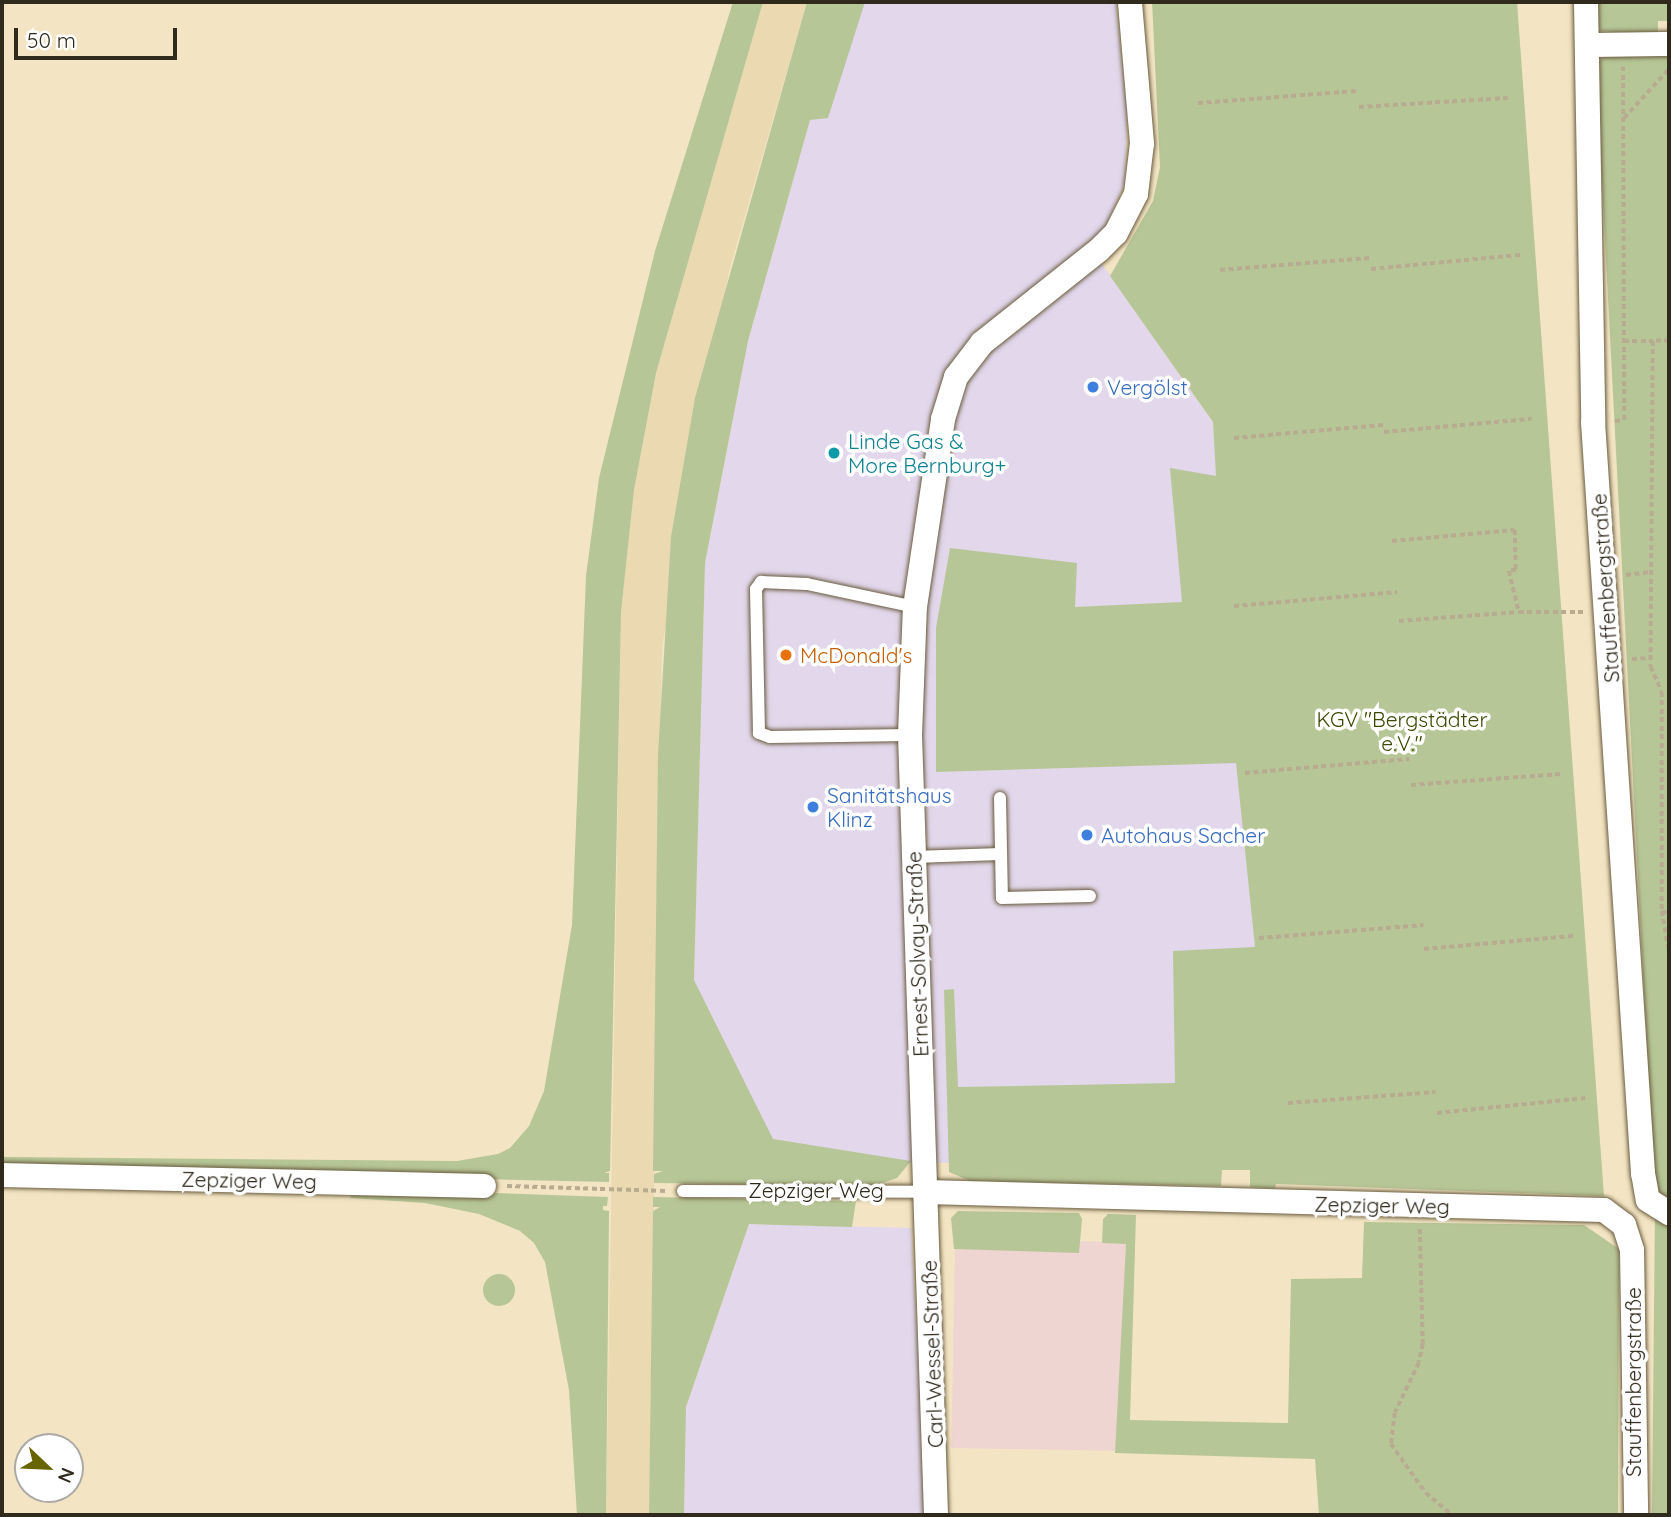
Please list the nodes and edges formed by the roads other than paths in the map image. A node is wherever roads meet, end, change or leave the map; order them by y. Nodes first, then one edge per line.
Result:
1 (1130, 2) edge
2 (1586, 2) edge
3 (1669, 44) edge
4 (1587, 45) junction
5 (915, 607) junction
6 (910, 735) junction
7 (1000, 797) dead end
8 (1000, 854) junction
9 (914, 857) junction
10 (1090, 896) dead end
11 (1643, 1173) junction
12 (2, 1175) edge
13 (484, 1186) road end
14 (683, 1191) road end
15 (926, 1192) junction
16 (1658, 1207) edge
17 (1604, 1210) junction
18 (1632, 1249) junction
19 (936, 1515) edge
20 (1636, 1515) edge

1 - 5 street, Ernest-Solvay-Straße
2 - 4 street, Stauffenbergstraße
3 - 4 street
4 - 11 street, Stauffenbergstraße
5 - 6 street, Ernest-Solvay-Straße
5 - 6 lane
6 - 9 street, Ernest-Solvay-Straße
7 - 8 lane
8 - 9 lane
8 - 10 lane
9 - 15 street, Ernest-Solvay-Straße
11 - 16 street, Stauffenbergstraße
11 - 17 street
12 - 13 street, Zepziger Weg
14 - 15 lane, Zepziger Weg
15 - 17 street, Zepziger Weg
15 - 19 street, Carl-Wessel-Straße
16 - 18 street, Stauffenbergstraße
17 - 18 street, Stauffenbergstraße
18 - 20 street, Stauffenbergstraße

